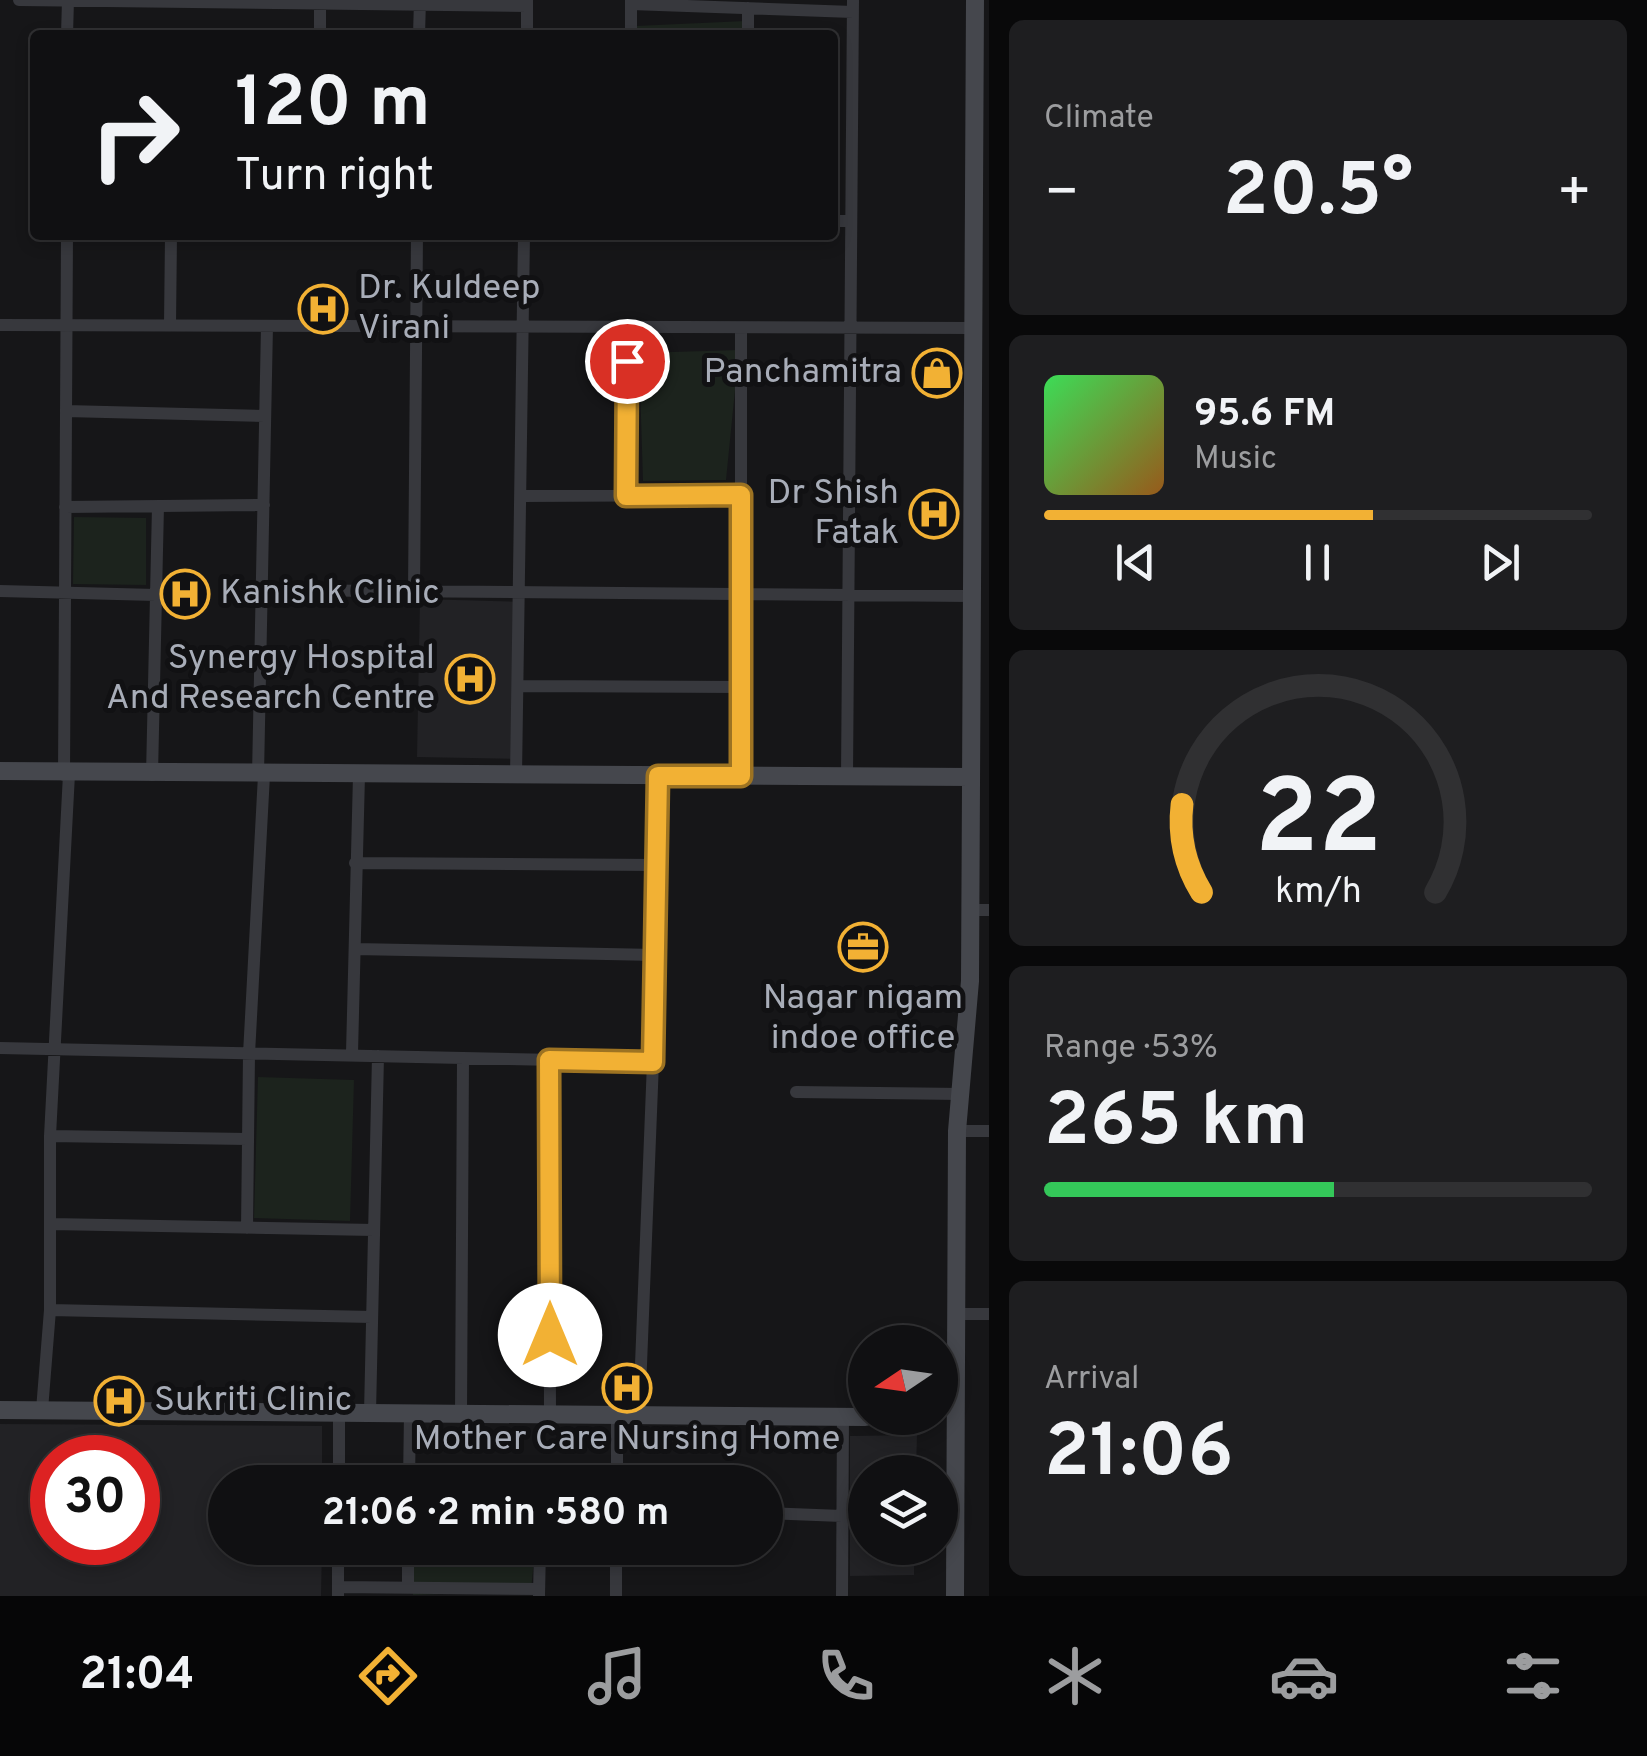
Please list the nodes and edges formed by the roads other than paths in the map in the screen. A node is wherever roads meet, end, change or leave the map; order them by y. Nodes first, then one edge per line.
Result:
1 (19, 0) edge
2 (975, 0) edge
3 (68, 1) edge
4 (168, 2) edge
5 (420, 2) edge
6 (631, 2) edge
7 (527, 3) edge
8 (320, 4) junction
9 (853, 6) edge
10 (748, 8) junction
11 (982, 26) edge
12 (67, 30) edge
13 (320, 30) edge
14 (419, 30) edge
15 (526, 30) edge
16 (631, 30) edge
17 (748, 30) edge
18 (838, 221) edge
19 (851, 221) junction
20 (66, 240) edge
21 (171, 240) edge
22 (418, 240) edge
23 (524, 240) edge
24 (982, 266) edge
25 (0, 324) edge
26 (66, 325) junction
27 (170, 325) junction
28 (268, 326) junction
29 (416, 326) junction
30 (524, 327) junction
31 (627, 327) junction
32 (742, 328) junction
33 (850, 328) junction
34 (974, 328) junction
35 (66, 411) junction
36 (266, 416) junction
37 (741, 495) junction
38 (521, 496) junction
39 (626, 496) junction
40 (264, 504) junction
41 (158, 506) junction
42 (66, 508) junction
43 (262, 590) junction
44 (0, 591) edge
45 (414, 591) junction
46 (519, 592) junction
47 (65, 594) junction
48 (741, 594) junction
49 (156, 595) junction
50 (848, 595) junction
51 (972, 596) junction
52 (981, 682) edge
53 (518, 686) junction
54 (741, 687) junction
55 (0, 772) edge
56 (67, 774) junction
57 (152, 775) junction
58 (261, 775) junction
59 (359, 775) junction
60 (516, 776) junction
61 (658, 776) junction
62 (741, 776) junction
63 (846, 776) junction
64 (977, 788) edge
65 (355, 863) junction
66 (657, 864) junction
67 (969, 910) junction
68 (989, 910) edge
69 (355, 949) junction
70 (656, 955) junction
71 (0, 1048) edge
72 (55, 1052) junction
73 (352, 1053) junction
74 (249, 1054) junction
75 (378, 1056) junction
76 (464, 1060) junction
77 (549, 1060) junction
78 (653, 1062) junction
79 (796, 1092) dead end
80 (960, 1094) junction
81 (957, 1131) junction
82 (989, 1131) edge
83 (50, 1136) junction
84 (247, 1139) junction
85 (51, 1224) junction
86 (247, 1228) junction
87 (374, 1230) junction
88 (50, 1310) junction
89 (957, 1314) junction
90 (989, 1314) edge
91 (372, 1317) junction
92 (956, 1325) edge
93 (0, 1410) edge
94 (42, 1410) junction
95 (339, 1412) junction
96 (370, 1412) junction
97 (410, 1413) junction
98 (461, 1413) junction
99 (550, 1414) junction
100 (617, 1415) junction
101 (639, 1415) junction
102 (843, 1416) junction
103 (848, 1416) edge
104 (949, 1435) edge
105 (338, 1465) edge
106 (409, 1465) edge
107 (616, 1465) edge
108 (783, 1514) edge
109 (842, 1516) junction
110 (338, 1565) edge
111 (408, 1565) edge
112 (540, 1565) edge
113 (616, 1565) edge
114 (408, 1588) junction
115 (338, 1591) edge
116 (539, 1592) edge
117 (616, 1596) edge
118 (842, 1596) edge
119 (956, 1596) edge

1 - 3 street
2 - 11 street
3 - 4 street
3 - 12 street
4 - 8 street
5 - 7 street
5 - 8 street
5 - 14 street
6 - 10 street
6 - 16 street
7 - 15 street
8 - 13 street
9 - 10 street
9 - 19 street
10 - 17 street
11 - 24 street
18 - 19 street
19 - 33 street
20 - 26 street
21 - 27 street
22 - 29 street
23 - 30 street
24 - 34 street
25 - 26 street
26 - 27 street
26 - 35 street
27 - 28 street
28 - 29 street
28 - 36 street
29 - 30 street
29 - 45 street
30 - 31 street
30 - 38 street
31 - 32 street
31 - 39 street
32 - 33 street
32 - 37 street
33 - 34 street
33 - 50 street
34 - 51 street
35 - 36 street
35 - 42 street
36 - 40 street
37 - 39 street
37 - 48 street
38 - 39 street
38 - 46 street
40 - 41 street
40 - 43 street
41 - 42 street
41 - 49 street
42 - 47 street
43 - 45 street
43 - 58 street
44 - 47 street
45 - 46 street
46 - 48 street
46 - 53 street
47 - 49 street
47 - 56 street
48 - 50 street
48 - 54 street
49 - 57 street
50 - 51 street
50 - 63 street
51 - 52 street
52 - 64 street
53 - 54 street
53 - 60 street
54 - 62 street
55 - 56 street
56 - 57 street
56 - 72 street
57 - 58 street
58 - 59 street
58 - 74 street
59 - 60 street
59 - 65 street
60 - 61 street
61 - 62 street
61 - 66 street
62 - 63 street
63 - 64 street
64 - 67 street
65 - 66 street
65 - 69 street
66 - 70 street
67 - 68 street
67 - 80 street
69 - 70 street
69 - 73 street
70 - 78 street
71 - 72 street
72 - 74 street
72 - 83 street
73 - 74 street
73 - 75 street
74 - 84 street
75 - 76 street
75 - 87 street
76 - 77 street
76 - 98 street
77 - 78 street
77 - 99 street
78 - 101 street
79 - 80 street
80 - 81 street
81 - 82 street
81 - 89 street
83 - 84 street
83 - 85 street
84 - 86 street
85 - 86 street
85 - 88 street
86 - 87 street
87 - 91 street
88 - 91 street
88 - 94 street
89 - 90 street
89 - 92 street
91 - 96 street
93 - 94 street
94 - 95 street
95 - 96 street
95 - 105 street
96 - 97 street
97 - 98 street
97 - 106 street
98 - 99 street
99 - 100 street
100 - 101 street
100 - 107 street
101 - 102 street
102 - 103 street
102 - 109 street
104 - 119 street
108 - 109 street
109 - 118 street
110 - 115 street
111 - 114 street
112 - 116 street
113 - 117 street
114 - 115 street
114 - 116 street

